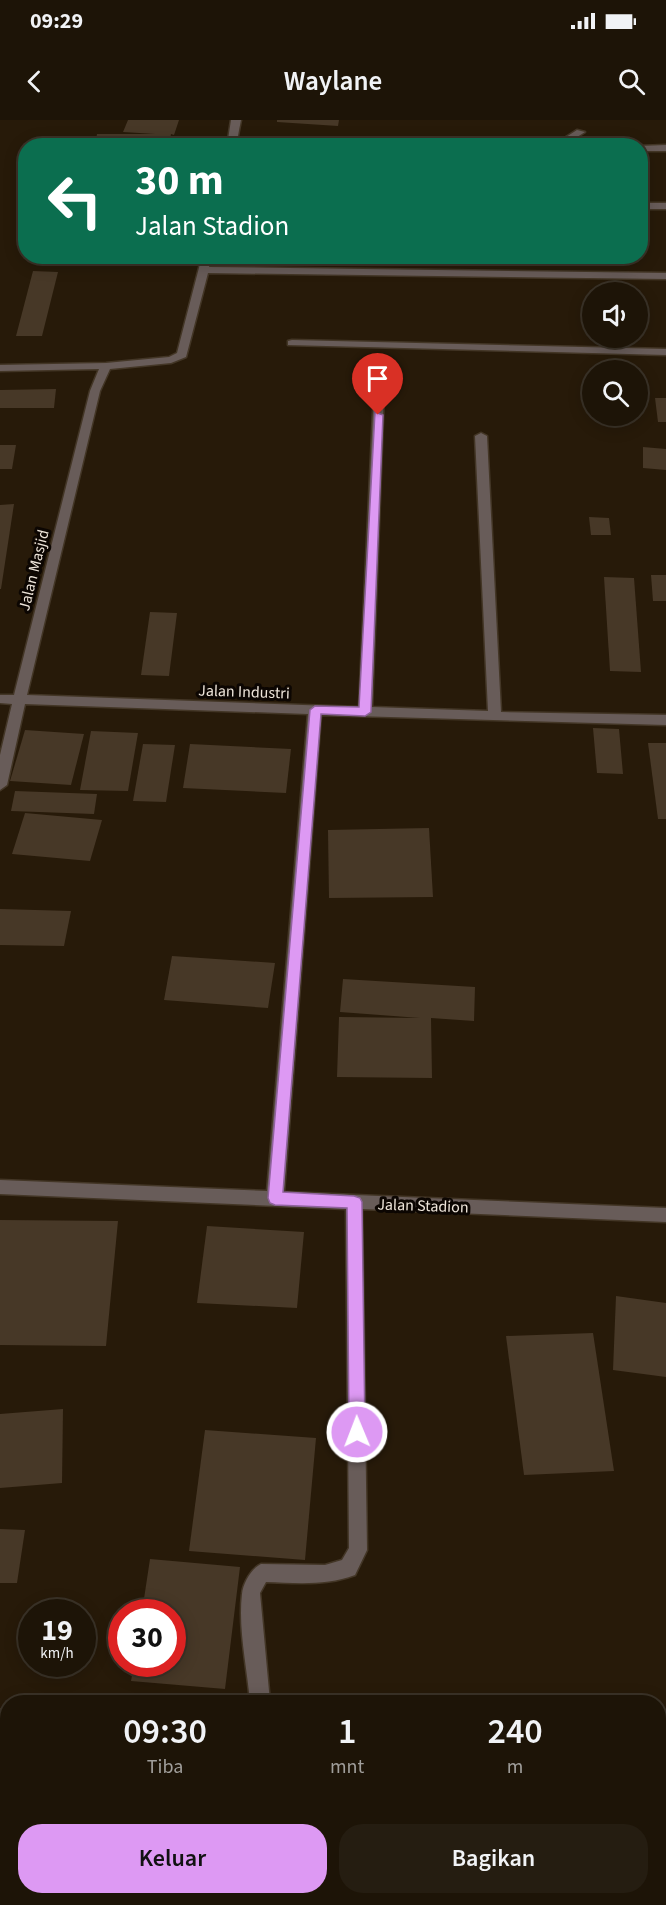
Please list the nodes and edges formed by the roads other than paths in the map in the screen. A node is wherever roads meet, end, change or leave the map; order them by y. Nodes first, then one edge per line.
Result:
1 (236, 120) edge
2 (580, 132) dead end
3 (233, 138) edge
4 (570, 138) edge
5 (648, 148) edge
6 (666, 148) edge
7 (648, 206) edge
8 (666, 206) edge
9 (205, 264) edge
10 (204, 270) junction
11 (666, 276) edge
12 (292, 343) dead end
13 (666, 352) edge
14 (106, 366) junction
15 (0, 368) edge
16 (379, 392) dead end
17 (481, 436) dead end
18 (0, 699) edge
19 (20, 700) junction
20 (315, 710) junction
21 (365, 712) junction
22 (495, 716) junction
23 (666, 720) edge
24 (0, 786) edge
25 (0, 1187) edge
26 (275, 1198) junction
27 (354, 1202) junction
28 (666, 1215) edge
29 (259, 1695) edge

1 - 3 street
2 - 4 street
5 - 6 street
7 - 8 street
9 - 10 street
10 - 11 street
10 - 14 street
12 - 13 street
14 - 15 street
14 - 19 street, Jalan Masjid
16 - 21 street
17 - 22 street
18 - 19 street, Jalan Industri
19 - 20 street, Jalan Industri
19 - 24 street, Jalan Masjid
20 - 21 street, Jalan Industri
20 - 26 street
21 - 22 street, Jalan Industri
22 - 23 street, Jalan Industri
25 - 26 street, Jalan Stadion
26 - 27 street, Jalan Stadion
27 - 28 street, Jalan Stadion
27 - 29 street

